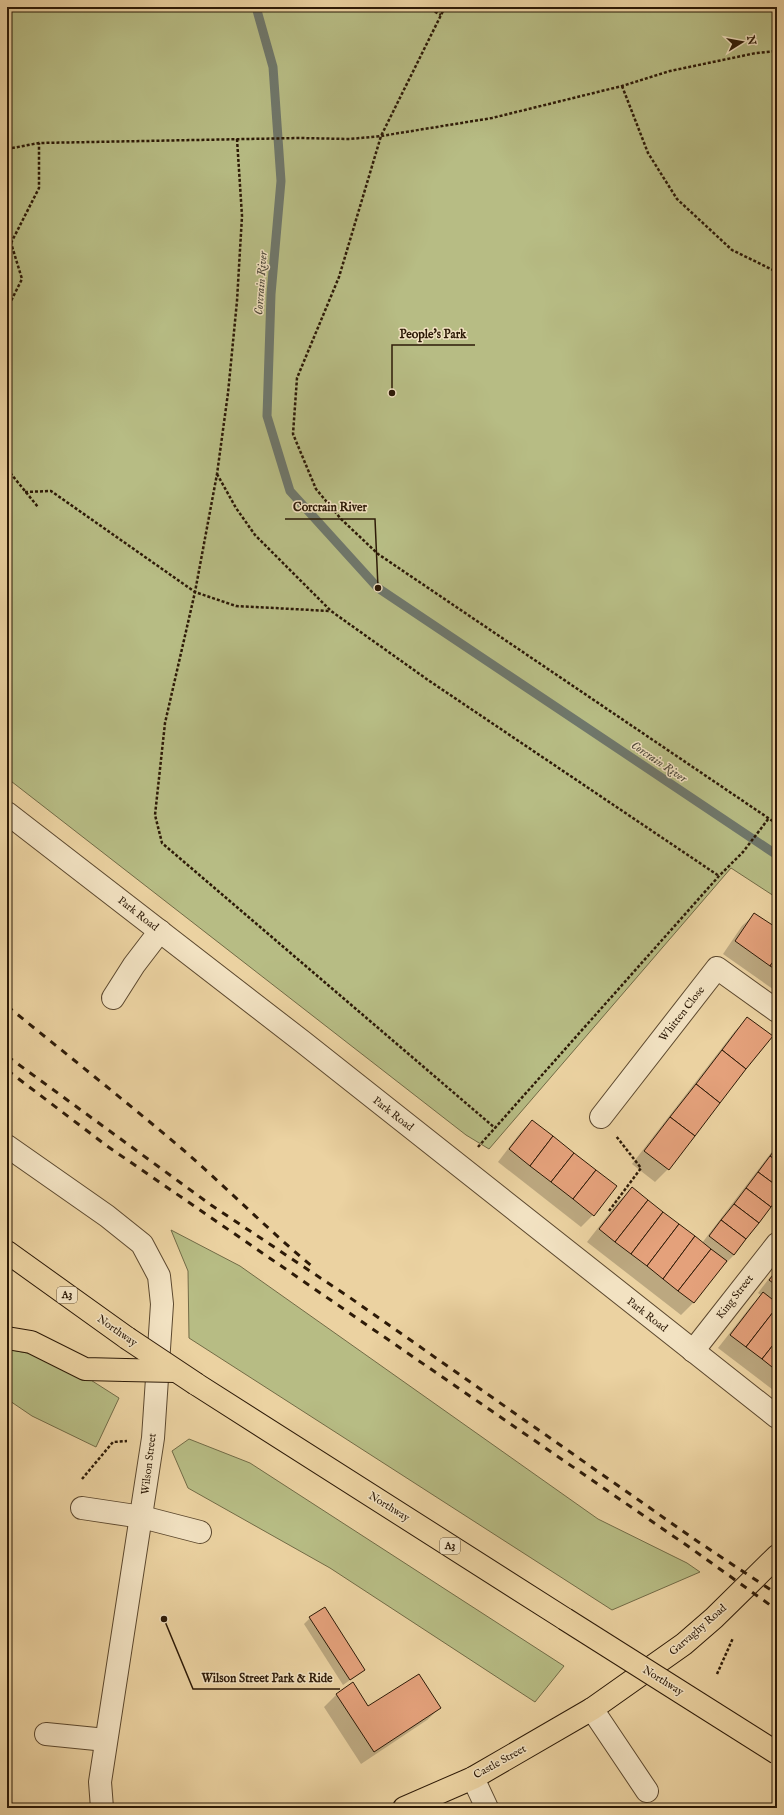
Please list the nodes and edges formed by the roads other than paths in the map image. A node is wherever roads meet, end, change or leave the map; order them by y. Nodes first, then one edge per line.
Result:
1 (7, 813) edge
2 (160, 931) junction
3 (113, 998) dead end
4 (777, 1011) edge
5 (602, 1117) road end
6 (7, 1146) edge
7 (777, 1244) edge
8 (7, 1252) edge
9 (7, 1338) edge
10 (693, 1351) junction
11 (176, 1371) junction
12 (777, 1417) edge
13 (82, 1508) dead end
14 (142, 1517) junction
15 (200, 1532) dead end
16 (777, 1556) edge
17 (592, 1709) junction
18 (46, 1734) dead end
19 (106, 1740) junction
20 (777, 1754) edge
21 (473, 1778) junction
22 (647, 1791) dead end
23 (102, 1808) edge
24 (404, 1808) edge
25 (487, 1808) edge

1 - 2 street, Park Road
2 - 3 street
2 - 10 street, Park Road
4 - 5 street, Whitten Close
6 - 14 street, Wilson Street
7 - 10 street, King Street
8 - 11 main road, Northway / A3, bridge
9 - 11 main road, bridge
10 - 12 street, Park Road
11 - 20 main road, Northway / A3, bridge
13 - 14 street
14 - 15 street
14 - 19 street, Wilson Street
16 - 17 main road, Garvaghy Road
17 - 21 main road, Castle Street
17 - 22 street
18 - 19 street
19 - 23 street, Wilson Street
21 - 24 main road, Castle Street
21 - 25 street

